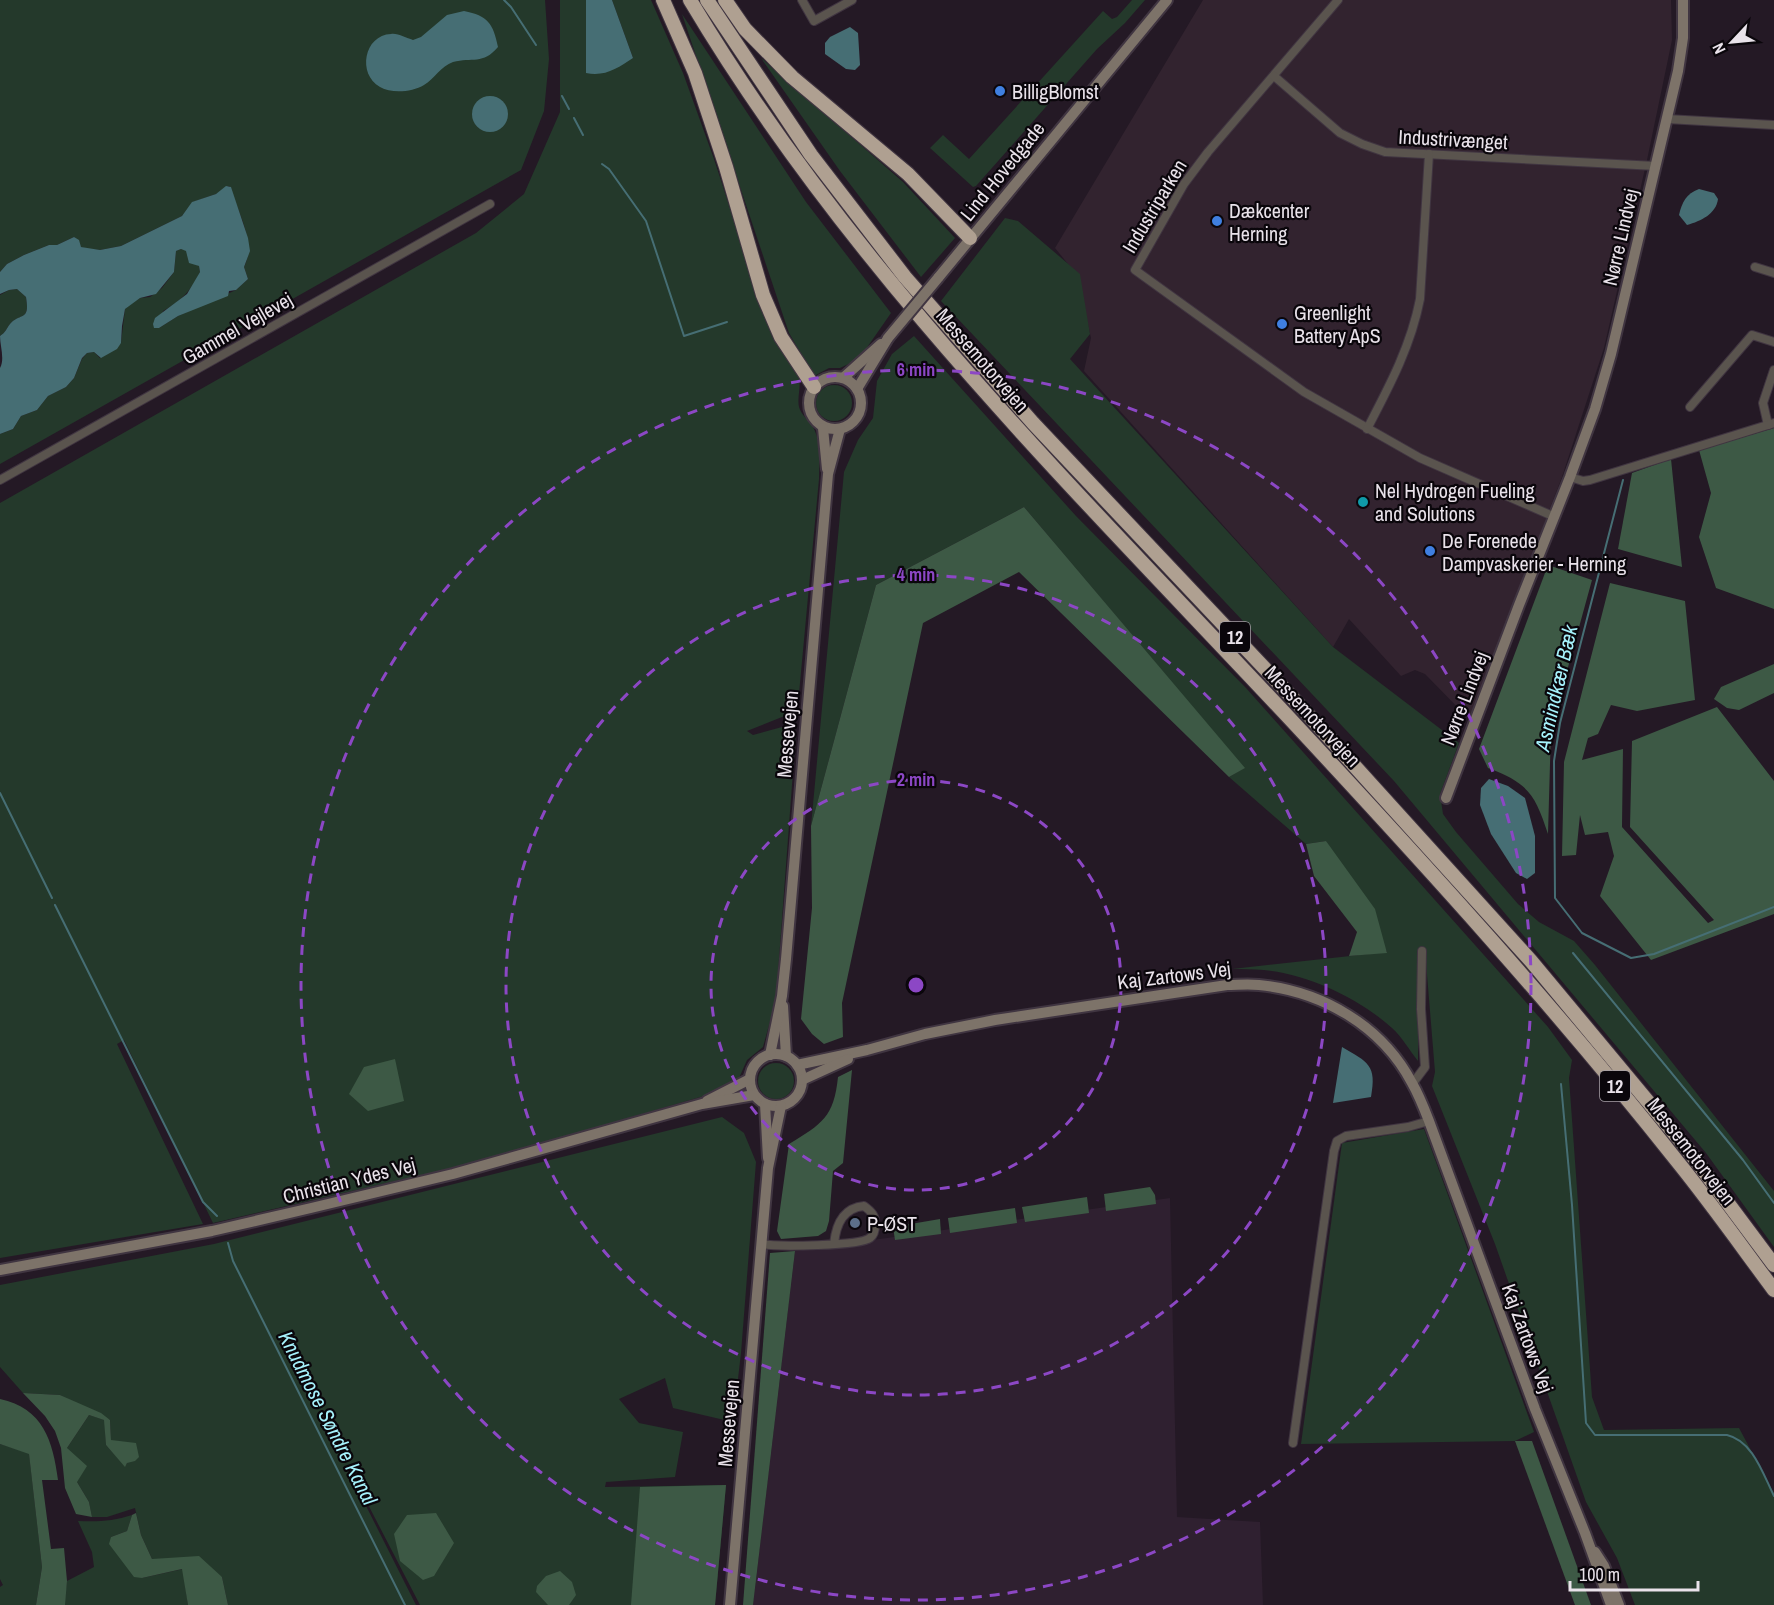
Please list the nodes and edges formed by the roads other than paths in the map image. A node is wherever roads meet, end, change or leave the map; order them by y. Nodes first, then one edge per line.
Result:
1 (663, 0) edge
2 (690, 0) edge
3 (707, 0) edge
4 (725, 0) edge
5 (802, 0) edge
6 (852, 0) edge
7 (1167, 0) edge
8 (1338, 0) edge
9 (1683, 0) edge
10 (1274, 76) junction
11 (1667, 119) junction
12 (1774, 125) edge
13 (1429, 154) junction
14 (1656, 166) junction
15 (490, 204) dead end
16 (970, 238) junction
17 (1755, 267) dead end
18 (1774, 273) edge
19 (888, 338) junction
20 (1774, 342) edge
21 (1774, 370) edge
22 (843, 378) junction
23 (814, 387) junction
24 (857, 389) junction
25 (1690, 407) dead end
26 (1771, 424) edge
27 (823, 428) junction
28 (840, 429) junction
29 (1367, 429) junction
30 (828, 474) junction
31 (1570, 477) junction
32 (0, 480) edge
33 (1555, 517) junction
34 (1446, 798) dead end
35 (1422, 951) dead end
36 (782, 996) junction
37 (867, 1050) junction
38 (770, 1055) junction
39 (786, 1056) junction
40 (797, 1065) junction
41 (750, 1079) junction
42 (802, 1080) junction
43 (1413, 1083) junction
44 (754, 1095) junction
45 (702, 1104) junction
46 (765, 1104) junction
47 (781, 1106) junction
48 (1429, 1121) junction
49 (768, 1168) junction
50 (762, 1244) junction
51 (834, 1244) junction
52 (1774, 1264) edge
53 (0, 1270) edge
54 (1774, 1290) edge
55 (1293, 1443) dead end
56 (1585, 1533) junction
57 (730, 1605) edge
58 (1611, 1605) edge
59 (1619, 1605) edge

1 - 23 highway
2 - 54 highway, Messemotorvejen / 12
3 - 52 highway, Messemotorvejen / 12
4 - 16 highway
5 - 6 street
7 - 16 street, Lind Hovedgade
8 - 10 street, Industriparken
9 - 11 street, Nørre Lindvej
10 - 13 street, Industrivænget
10 - 29 street, Industriparken
11 - 12 street
11 - 14 street, Nørre Lindvej
13 - 14 street, Industrivænget
13 - 29 street
14 - 31 street, Nørre Lindvej
15 - 32 street, Gammel Vejlevej
16 - 19 street, Lind Hovedgade, bridge
17 - 18 street
19 - 22 street, Lind Hovedgade
19 - 24 street, Lind Hovedgade
20 - 25 street
21 - 26 street
22 - 23 street
22 - 24 street
23 - 27 street
24 - 28 street
26 - 31 street
27 - 28 street
27 - 30 street, Messevejen
28 - 30 street, Messevejen
29 - 33 street, Industriparken
30 - 36 street, Messevejen
31 - 33 street, Nørre Lindvej
33 - 34 street, Nørre Lindvej
35 - 43 street
36 - 38 street, Messevejen
36 - 39 street, Messevejen
37 - 40 street, Kaj Zartows Vej
37 - 42 street, Kaj Zartows Vej
37 - 43 street, Kaj Zartows Vej
38 - 39 street
38 - 41 street
39 - 40 street
40 - 42 street
41 - 44 street
41 - 45 street, Christian Ydes Vej
42 - 47 street
43 - 48 street, Kaj Zartows Vej
44 - 45 street, Christian Ydes Vej
44 - 46 street
45 - 53 street, Christian Ydes Vej
46 - 47 street
46 - 49 street, Messevejen
47 - 49 street, Messevejen
48 - 55 street
48 - 56 street, Kaj Zartows Vej
49 - 50 street, Messevejen
50 - 51 street
50 - 57 street, Messevejen
51 - 51 street
56 - 58 street, Kaj Zartows Vej
56 - 59 street, Kaj Zartows Vej

